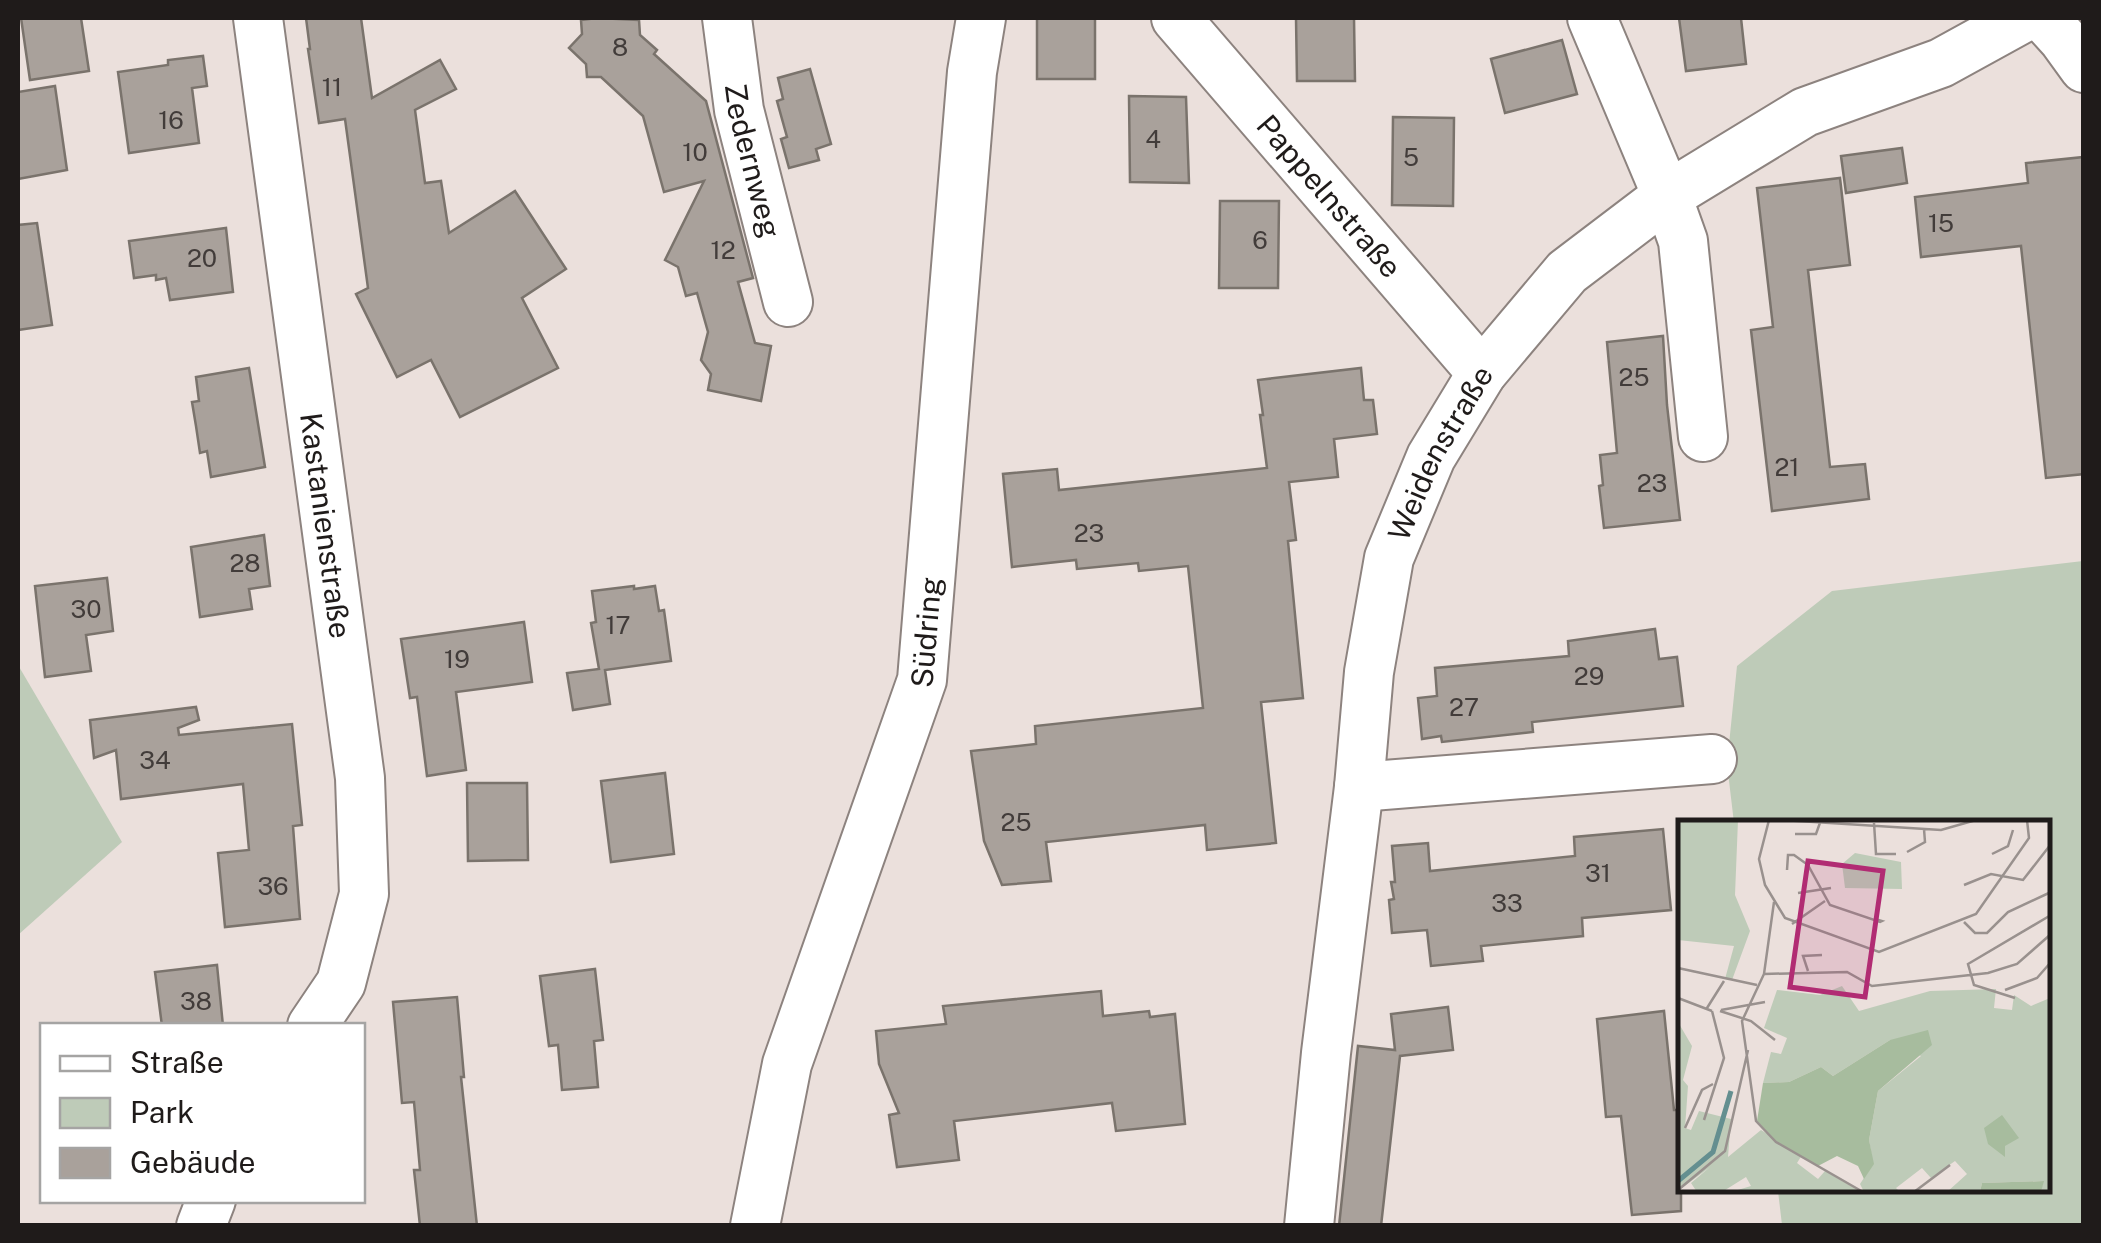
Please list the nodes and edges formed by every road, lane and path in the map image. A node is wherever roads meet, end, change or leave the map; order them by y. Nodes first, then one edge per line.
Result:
1 (258, 18) edge
2 (728, 18) edge
3 (981, 18) edge
4 (1176, 18) edge
5 (1592, 18) edge
6 (2022, 18) edge
7 (2044, 18) edge
8 (2084, 68) edge
9 (1667, 196) junction
10 (788, 302) dead end
11 (1482, 373) junction
12 (1703, 436) dead end
13 (1712, 759) dead end
14 (1359, 787) junction
15 (314, 1023) edge
16 (755, 1226) edge
17 (1309, 1226) edge

1 - 15 street, Kastanienstraße
2 - 10 street, Zedernweg
3 - 16 street, Südring
4 - 11 street, Pappelnstraße
5 - 9 street
6 - 9 street, Weidenstraße
7 - 8 street
9 - 11 street, Weidenstraße
9 - 12 street
11 - 14 street, Weidenstraße
13 - 14 street
14 - 17 street, Weidenstraße

